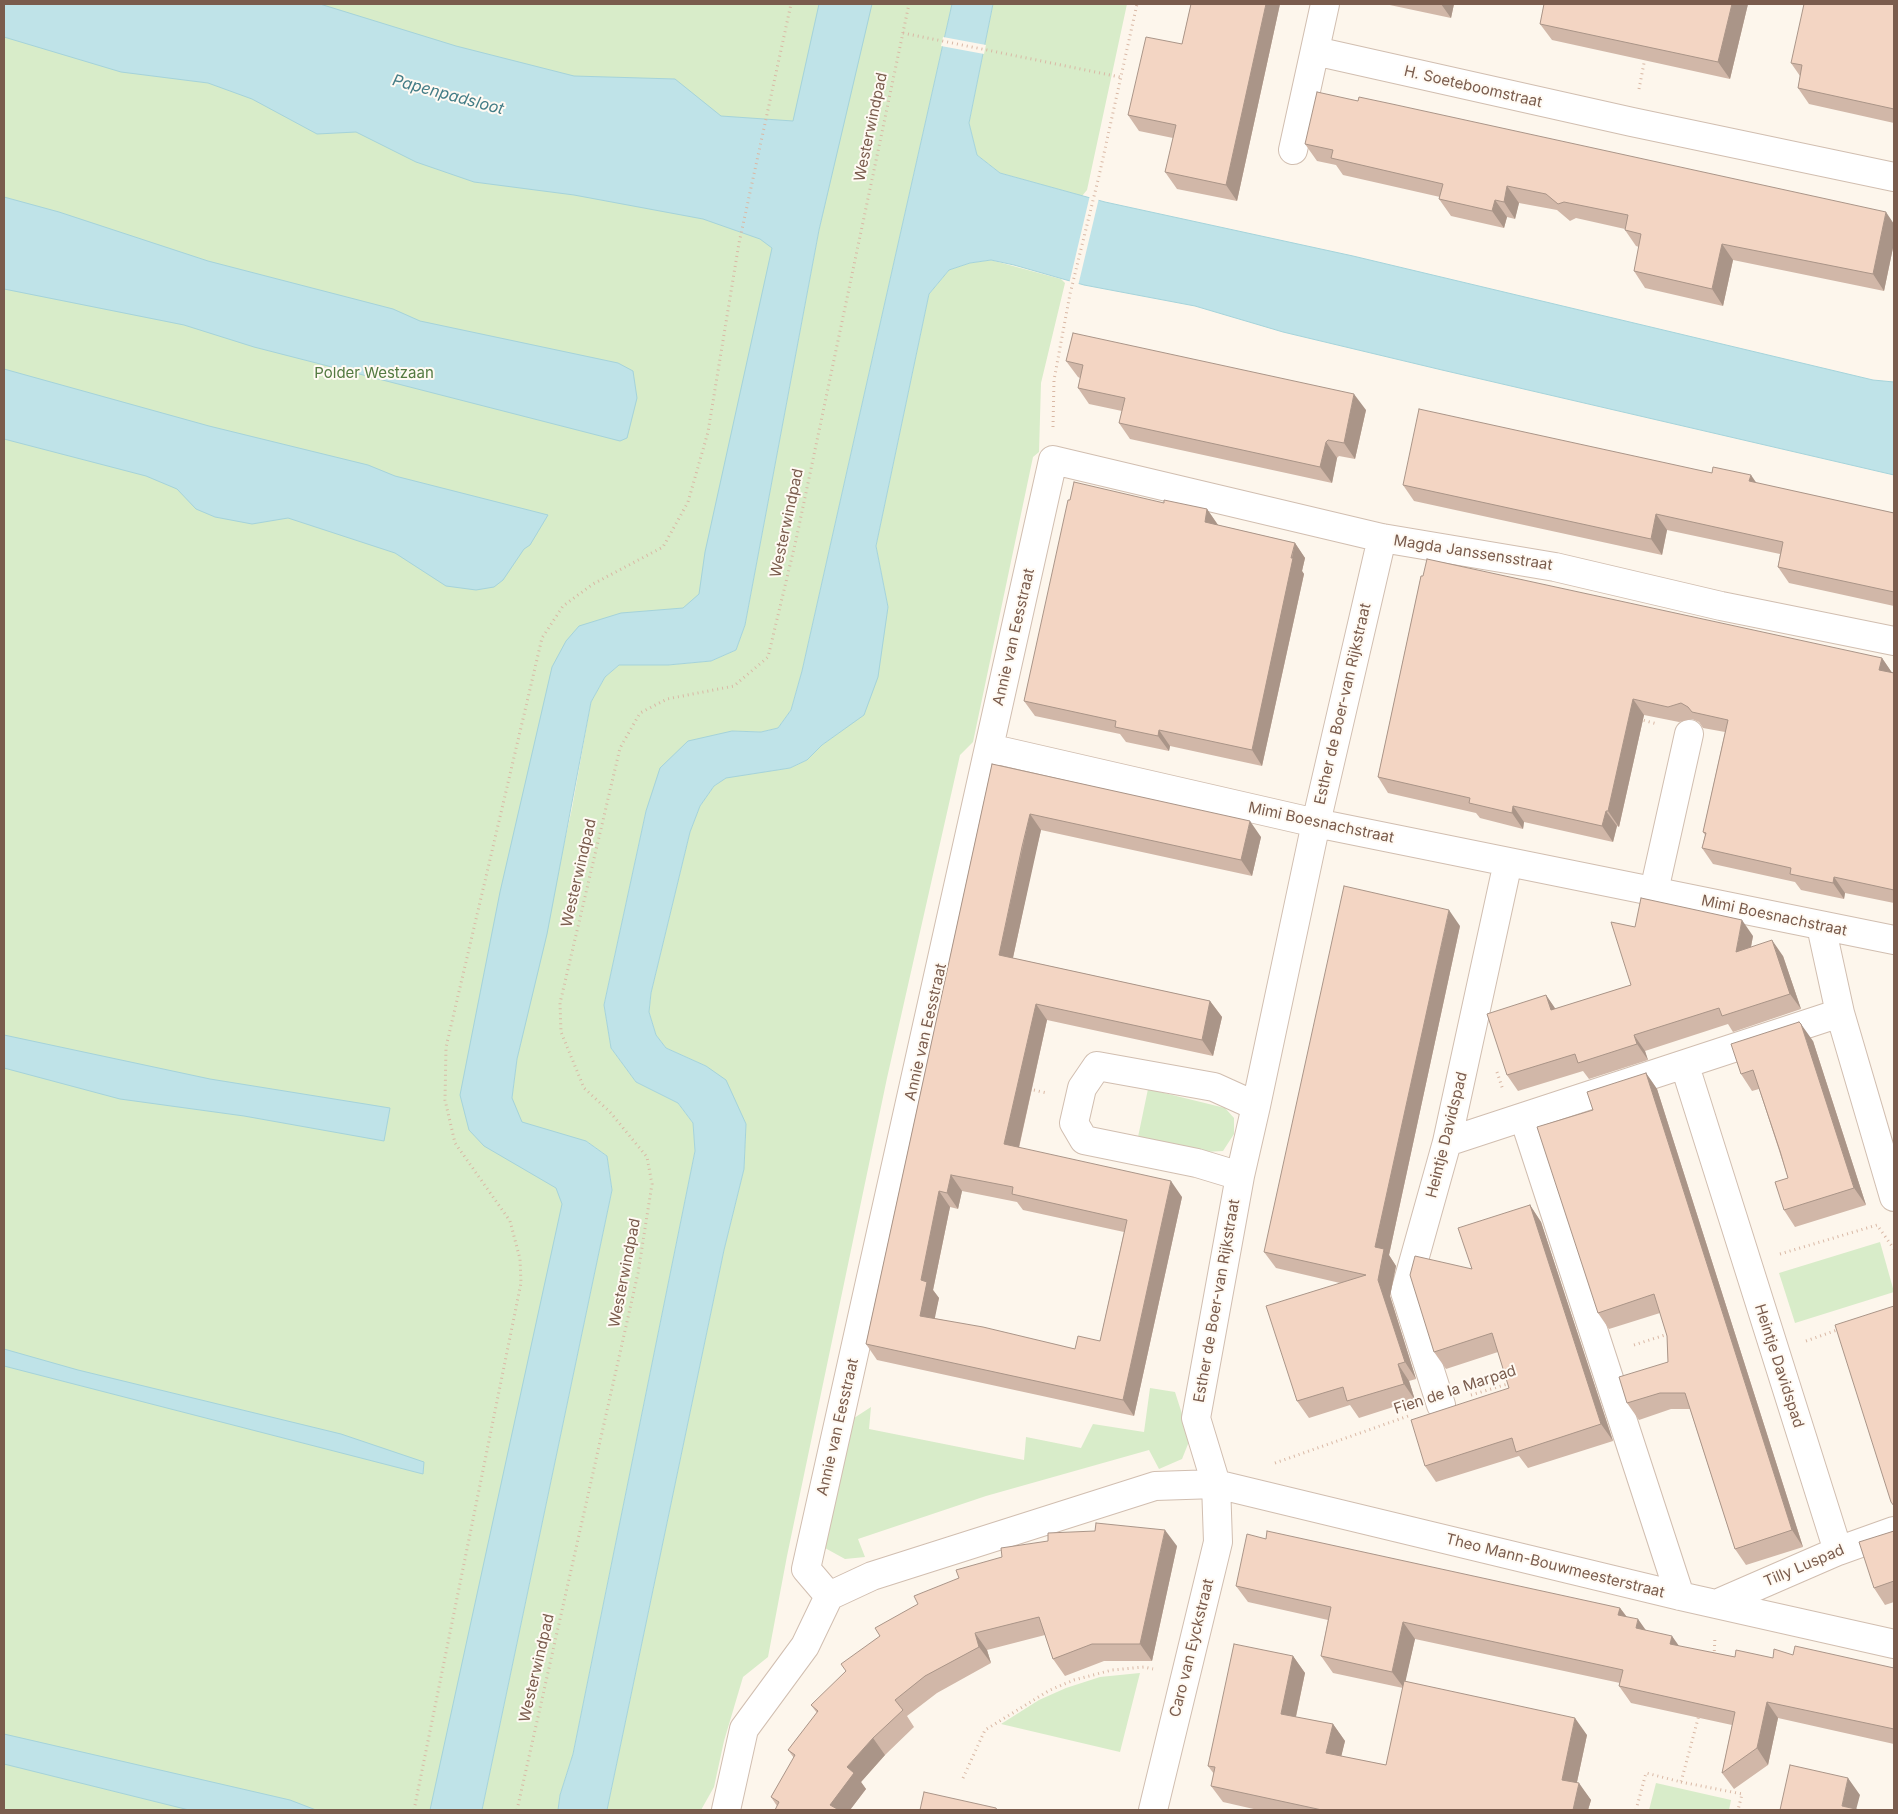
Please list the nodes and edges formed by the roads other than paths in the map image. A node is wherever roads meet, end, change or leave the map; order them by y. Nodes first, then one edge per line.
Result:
1 (1325, 4) edge
2 (1315, 51) junction
3 (1294, 150) dead end
4 (1894, 177) edge
5 (1053, 460) joint
6 (1382, 538) junction
7 (1894, 641) edge
8 (1689, 734) road end
9 (989, 748) junction
10 (1316, 823) junction
11 (1508, 862) junction
12 (1654, 891) junction
13 (1822, 926) junction
14 (1894, 940) edge
15 (1840, 1014) junction
16 (1685, 1066) junction
17 (1256, 1106) junction
18 (1524, 1118) junction
19 (1447, 1142) junction
20 (1240, 1176) junction
21 (1894, 1196) edge
22 (1441, 1404) road end
23 (1216, 1484) junction
24 (1894, 1531) edge
25 (1838, 1551) junction
26 (829, 1596) junction
27 (1680, 1596) junction
28 (1716, 1604) junction
29 (1894, 1644) edge
30 (726, 1810) edge
31 (1153, 1810) edge

1 - 2 street
2 - 3 street
2 - 4 street, H. Soeteboomstraat
5 - 6 street, Magda Janssensstraat
5 - 9 street, Annie van Eesstraat
6 - 7 street, Magda Janssensstraat
6 - 10 street, Esther de Boer-van Rijkstraat
8 - 12 street
9 - 10 street, Mimi Boesnachstraat
9 - 26 street, Annie van Eesstraat
10 - 11 street, Mimi Boesnachstraat
10 - 17 street, Esther de Boer-van Rijkstraat
11 - 12 street, Mimi Boesnachstraat
11 - 19 street, Heintje Davidspad
12 - 13 street, Mimi Boesnachstraat
13 - 14 street, Mimi Boesnachstraat
13 - 15 street
15 - 16 street
15 - 21 street
16 - 18 street
16 - 25 street, Heintje Davidspad
17 - 20 street, Esther de Boer-van Rijkstraat
17 - 20 street
18 - 19 street
18 - 27 street
19 - 22 street, Heintje Davidspad
20 - 23 street, Esther de Boer-van Rijkstraat
23 - 26 street
23 - 27 street, Theo Mann-Bouwmeesterstraat
23 - 31 street, Caro van Eyckstraat
24 - 25 street, Tilly Luspad
25 - 28 street, Tilly Luspad
26 - 30 street
27 - 28 street, Theo Mann-Bouwmeesterstraat
28 - 29 street, Theo Mann-Bouwmeesterstraat

